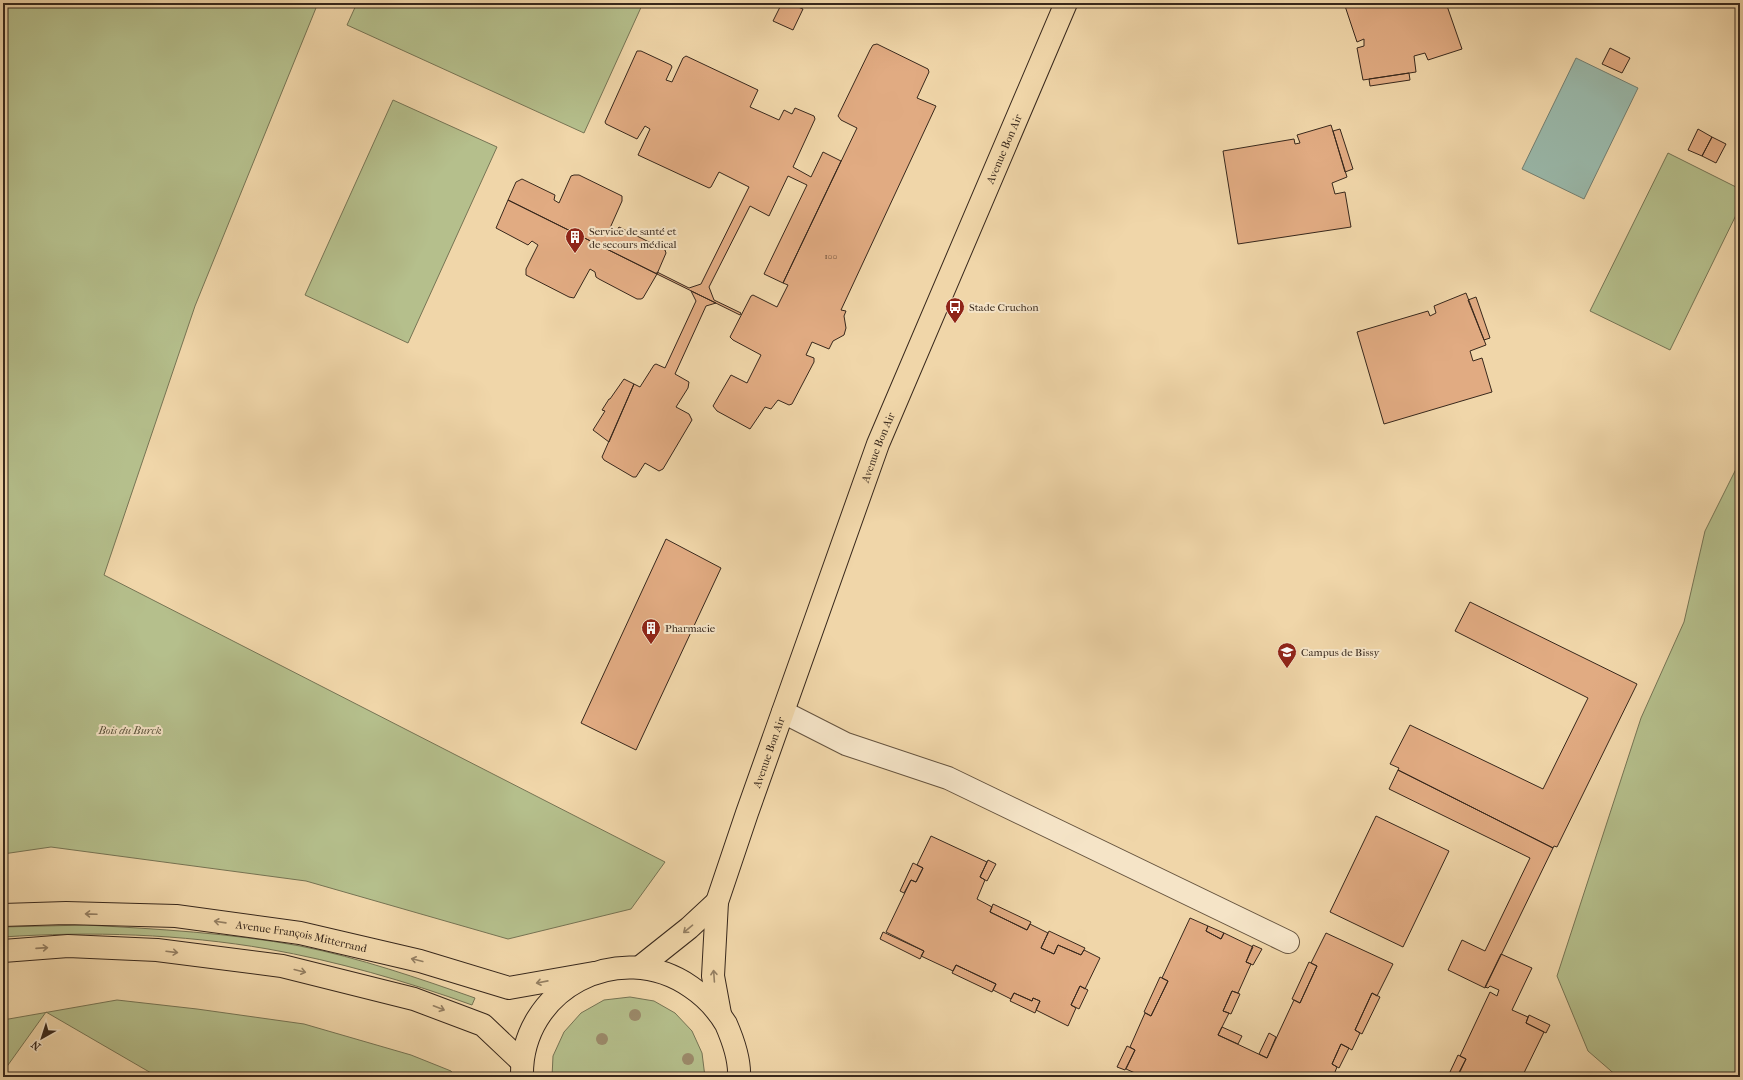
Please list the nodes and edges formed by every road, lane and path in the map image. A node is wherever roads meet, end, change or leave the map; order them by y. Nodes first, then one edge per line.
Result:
1 (1066, 3) edge
2 (782, 712) junction
3 (717, 902) junction
4 (3, 915) edge
5 (1288, 942) dead end
6 (3, 951) edge
7 (640, 967) junction
8 (594, 973) junction
9 (720, 1014) junction
10 (522, 1069) edge
11 (739, 1077) edge

1 - 2 main road, Avenue Bon Air
2 - 3 main road, Avenue Bon Air
2 - 5 lane
3 -> 7 main road, Avenue Bon Air
9 -> 3 main road, Avenue Bon Air
8 -> 4 main road, Avenue François Mitterrand
6 -> 10 main road
7 - 8 main road
7 - 9 main road
8 - 10 main road
9 - 11 main road

